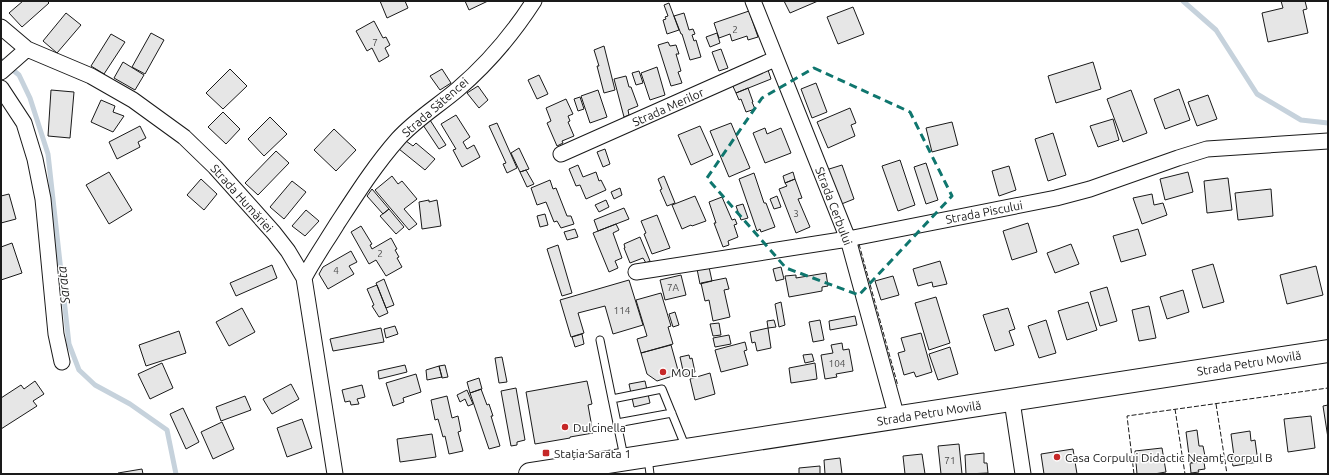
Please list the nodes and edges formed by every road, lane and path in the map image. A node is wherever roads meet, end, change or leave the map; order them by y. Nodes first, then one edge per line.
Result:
1 (534, 1) edge
2 (753, 1) edge
3 (1, 27) edge
4 (27, 49) junction
5 (775, 59) junction
6 (1, 72) edge
7 (1, 88) edge
8 (1328, 141) edge
9 (561, 154) dead end
10 (848, 239) junction
11 (636, 272) dead end
12 (304, 278) junction
13 (600, 340) dead end
14 (1328, 351) edge
15 (62, 362) dead end
16 (612, 399) junction
17 (1012, 400) junction
18 (672, 413) junction
19 (897, 418) junction
20 (617, 423) junction
21 (687, 450) junction
22 (624, 459) junction
23 (649, 465) edge
24 (335, 474) edge
25 (530, 474) edge
26 (1023, 474) edge

1 - 12 street, Strada Sătencei
2 - 5 street, Strada Cerbului
3 - 4 street, Strada Humăriei
4 - 6 street
4 - 12 street, Strada Humăriei
5 - 9 street, Strada Merilor
5 - 10 street, Strada Cerbului
7 - 15 street
8 - 10 street, Strada Piscului
10 - 11 street, Strada Piscului
10 - 19 street, Strada Cerbului
12 - 24 street, Strada Humăriei
13 - 16 lane
14 - 17 main road, Strada Petru Movilă
16 - 18 lane
16 - 20 lane
17 - 19 main road, Strada Petru Movilă
17 - 26 street
18 - 20 lane
18 - 21 lane
19 - 21 main road, Strada Petru Movilă
20 - 22 lane
21 - 23 main road, Strada Petru Movilă
22 - 23 main road, Strada Petru Movilă
22 - 25 main road, Strada Petru Movilă

